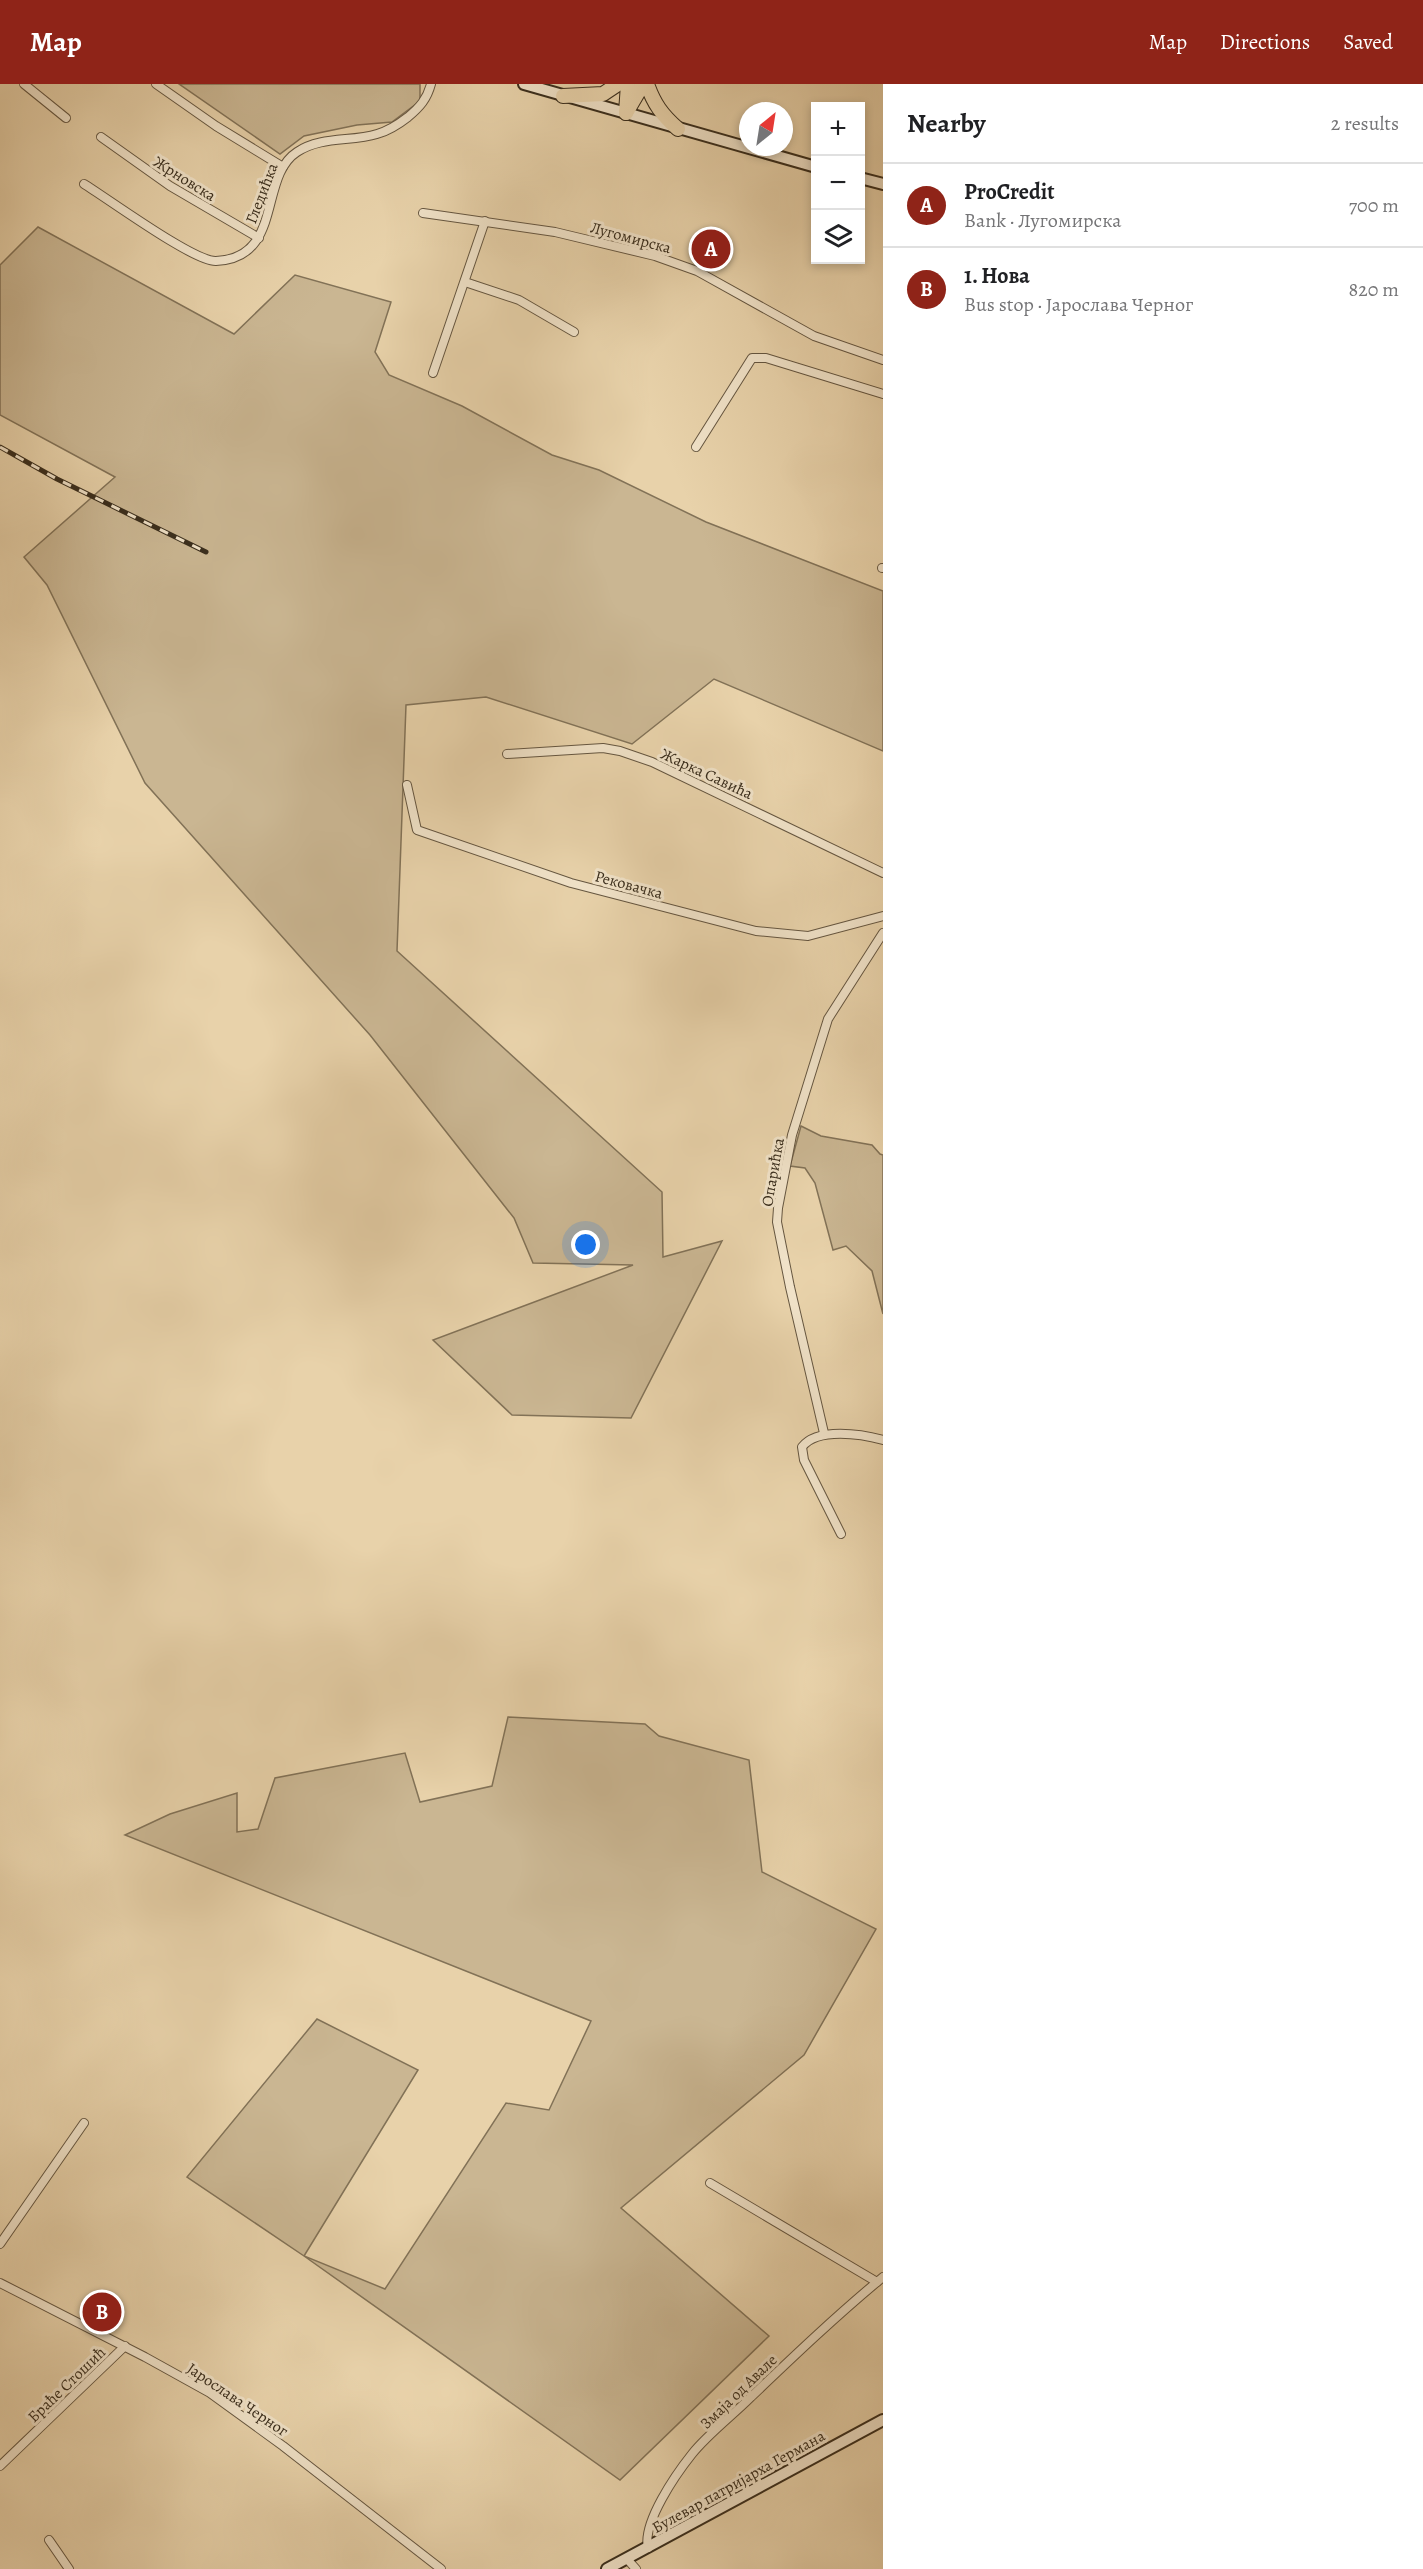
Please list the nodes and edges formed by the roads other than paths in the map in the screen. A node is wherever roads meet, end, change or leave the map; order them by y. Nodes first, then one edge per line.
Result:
1 (24, 84) edge
2 (156, 84) edge
3 (431, 84) edge
4 (524, 84) edge
5 (618, 84) edge
6 (628, 84) edge
7 (645, 84) edge
8 (563, 96) junction
9 (626, 113) junction
10 (66, 118) dead end
11 (678, 129) junction
12 (101, 137) dead end
13 (811, 166) edge
14 (283, 167) junction
15 (865, 179) edge
16 (84, 184) dead end
17 (883, 184) edge
18 (423, 213) dead end
19 (484, 221) junction
20 (259, 238) junction
21 (465, 282) junction
22 (574, 332) dead end
23 (883, 360) edge
24 (433, 373) dead end
25 (883, 394) edge
26 (696, 447) dead end
27 (507, 754) dead end
28 (407, 785) dead end
29 (883, 873) edge
30 (883, 916) edge
31 (883, 933) edge
32 (824, 1433) junction
33 (883, 1440) edge
34 (842, 1534) dead end
35 (84, 2123) dead end
36 (710, 2183) dead end
37 (0, 2244) edge
38 (880, 2280) edge
39 (0, 2283) edge
40 (125, 2346) junction
41 (883, 2420) edge
42 (0, 2466) edge
43 (48, 2540) dead end
44 (648, 2548) junction
45 (627, 2559) junction
46 (69, 2569) edge
47 (441, 2569) edge
48 (607, 2569) edge
49 (636, 2569) edge

1 - 10 street
2 - 14 street
3 - 14 street, Гледићка
4 - 8 main road
5 - 8 highway
6 - 9 highway
7 - 9 highway
7 - 11 highway
8 - 9 main road
9 - 11 main road
11 - 13 main road
12 - 20 street, Жрновска
14 - 20 street, Гледићка
15 - 17 main road
16 - 20 street, Гледићка
18 - 19 street, Лугомирска
19 - 21 street
19 - 23 street, Лугомирска
21 - 22 street
21 - 24 street
25 - 26 street
27 - 29 street, Жарка Савића
28 - 30 street, Рековачка
31 - 32 street, Опарићка
32 - 33 street
32 - 34 street
35 - 37 street
36 - 38 street
38 - 44 street, Змаја од Авале
39 - 40 street, Јарослава Черног
40 - 42 street, Браће Стошић
40 - 47 street, Јарослава Черног
41 - 44 main road, Булевар патријарха Германа
43 - 46 street
44 - 45 main road, Булевар патријарха Германа
45 - 48 main road, Булевар патријарха Германа
45 - 49 street

